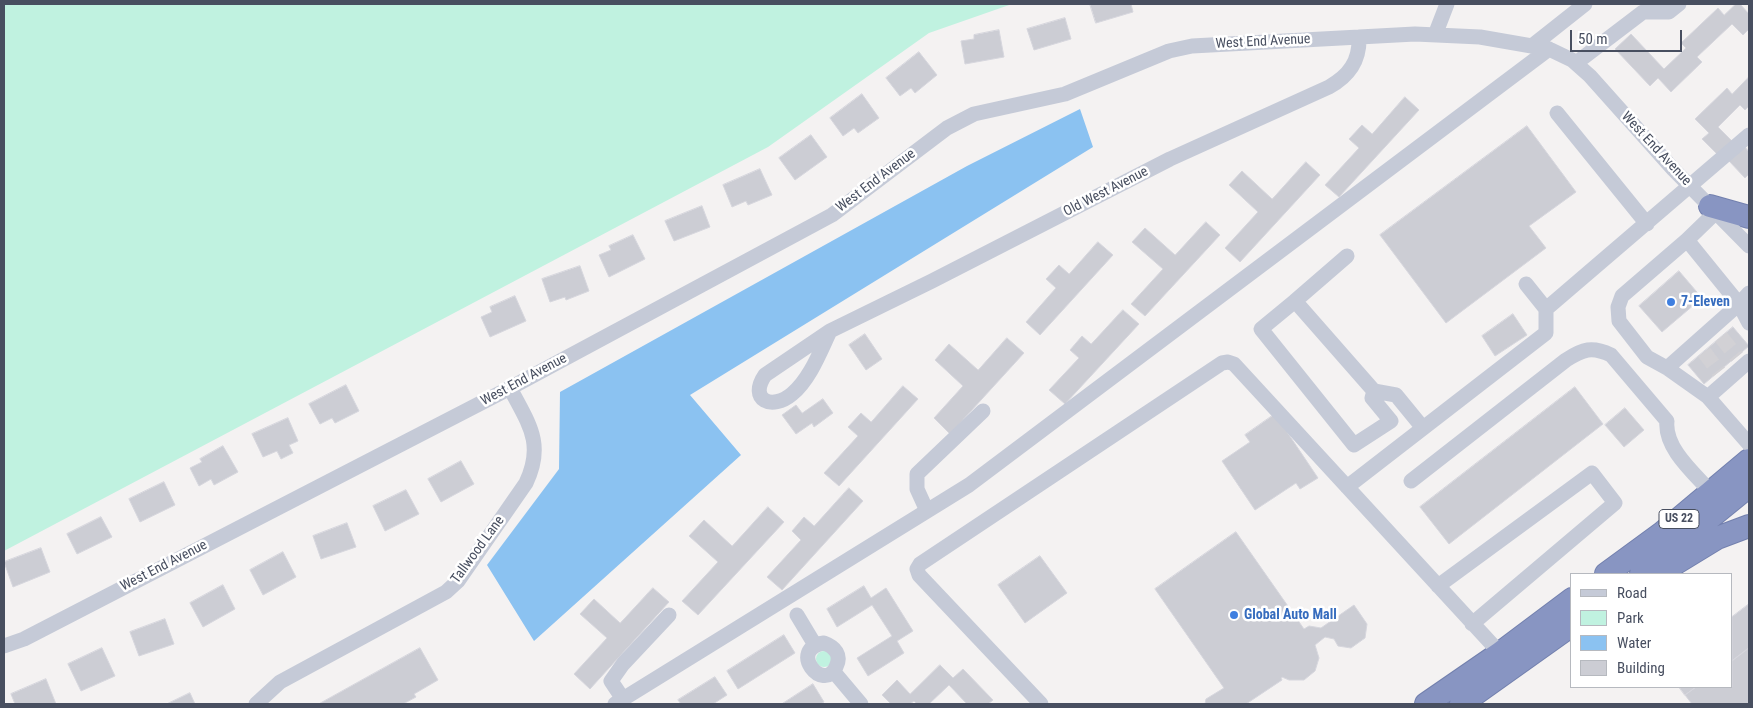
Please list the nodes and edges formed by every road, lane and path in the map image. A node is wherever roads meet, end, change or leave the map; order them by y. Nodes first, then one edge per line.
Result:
1 (1447, 4) edge
2 (1585, 4) edge
3 (1679, 4) edge
4 (1435, 35) junction
5 (1359, 37) junction
6 (1532, 46) junction
7 (1549, 49) junction
8 (1576, 63) junction
9 (1557, 114) dead end
10 (1749, 135) edge
11 (1691, 186) junction
12 (1713, 209) junction
13 (1749, 218) edge
14 (1647, 224) junction
15 (1688, 240) junction
16 (1749, 246) edge
17 (1346, 256) dead end
18 (1526, 284) dead end
19 (1744, 298) edge
20 (1295, 301) junction
21 (1546, 309) junction
22 (1749, 323) edge
23 (830, 331) junction
24 (1743, 362) edge
25 (1667, 368) junction
26 (510, 388) junction
27 (1374, 391) junction
28 (1708, 397) junction
29 (982, 411) dead end
30 (1424, 428) junction
31 (1749, 444) edge
32 (1749, 460) edge
33 (1411, 481) dead end
34 (1749, 486) edge
35 (1347, 487) junction
36 (1710, 492) junction
37 (927, 511) junction
38 (1749, 526) edge
39 (1607, 573) edge
40 (1642, 573) edge
41 (1660, 573) edge
42 (1438, 586) junction
43 (1570, 601) edge
44 (669, 615) dead end
45 (797, 615) dead end
46 (1472, 624) junction
47 (1568, 631) edge
48 (815, 645) junction
49 (4, 646) edge
50 (1500, 653) junction
51 (834, 672) junction
52 (619, 702) edge
53 (256, 704) edge
54 (861, 704) edge
55 (1041, 704) edge
56 (1426, 704) edge
57 (1461, 704) edge

1 - 4 street
2 - 6 street
3 - 8 street
4 - 5 street, West End Avenue
4 - 6 street, West End Avenue
5 - 23 street, Old West Avenue
5 - 26 street, West End Avenue
6 - 7 street, West End Avenue
7 - 8 street, West End Avenue
7 - 37 street
8 - 11 street, West End Avenue
9 - 14 street
10 - 11 street
11 - 12 street, West End Avenue
11 - 14 street
12 - 13 highway
12 - 15 street
12 - 16 street, West End Avenue
14 - 21 street
15 - 19 street
15 - 25 street
17 - 20 street
18 - 21 street
19 - 22 street
19 - 25 street
20 - 27 street
20 - 27 street
21 - 30 street
23 - 23 street, Old West Avenue
24 - 28 street
25 - 28 street
26 - 49 street, West End Avenue
26 - 53 street, Tallwood Lane
27 - 30 street
28 - 31 street
29 - 37 street
30 - 35 street
32 - 36 highway, US 22
33 - 36 street
34 - 40 highway, US 22
35 - 42 street
35 - 55 street
36 - 39 highway, US 22
37 - 52 street
38 - 41 highway
42 - 46 street
42 - 46 street
43 - 50 highway
44 - 52 street
45 - 48 street
46 - 50 street
47 - 57 highway
48 - 51 street
48 - 51 street
50 - 56 highway
51 - 54 street

